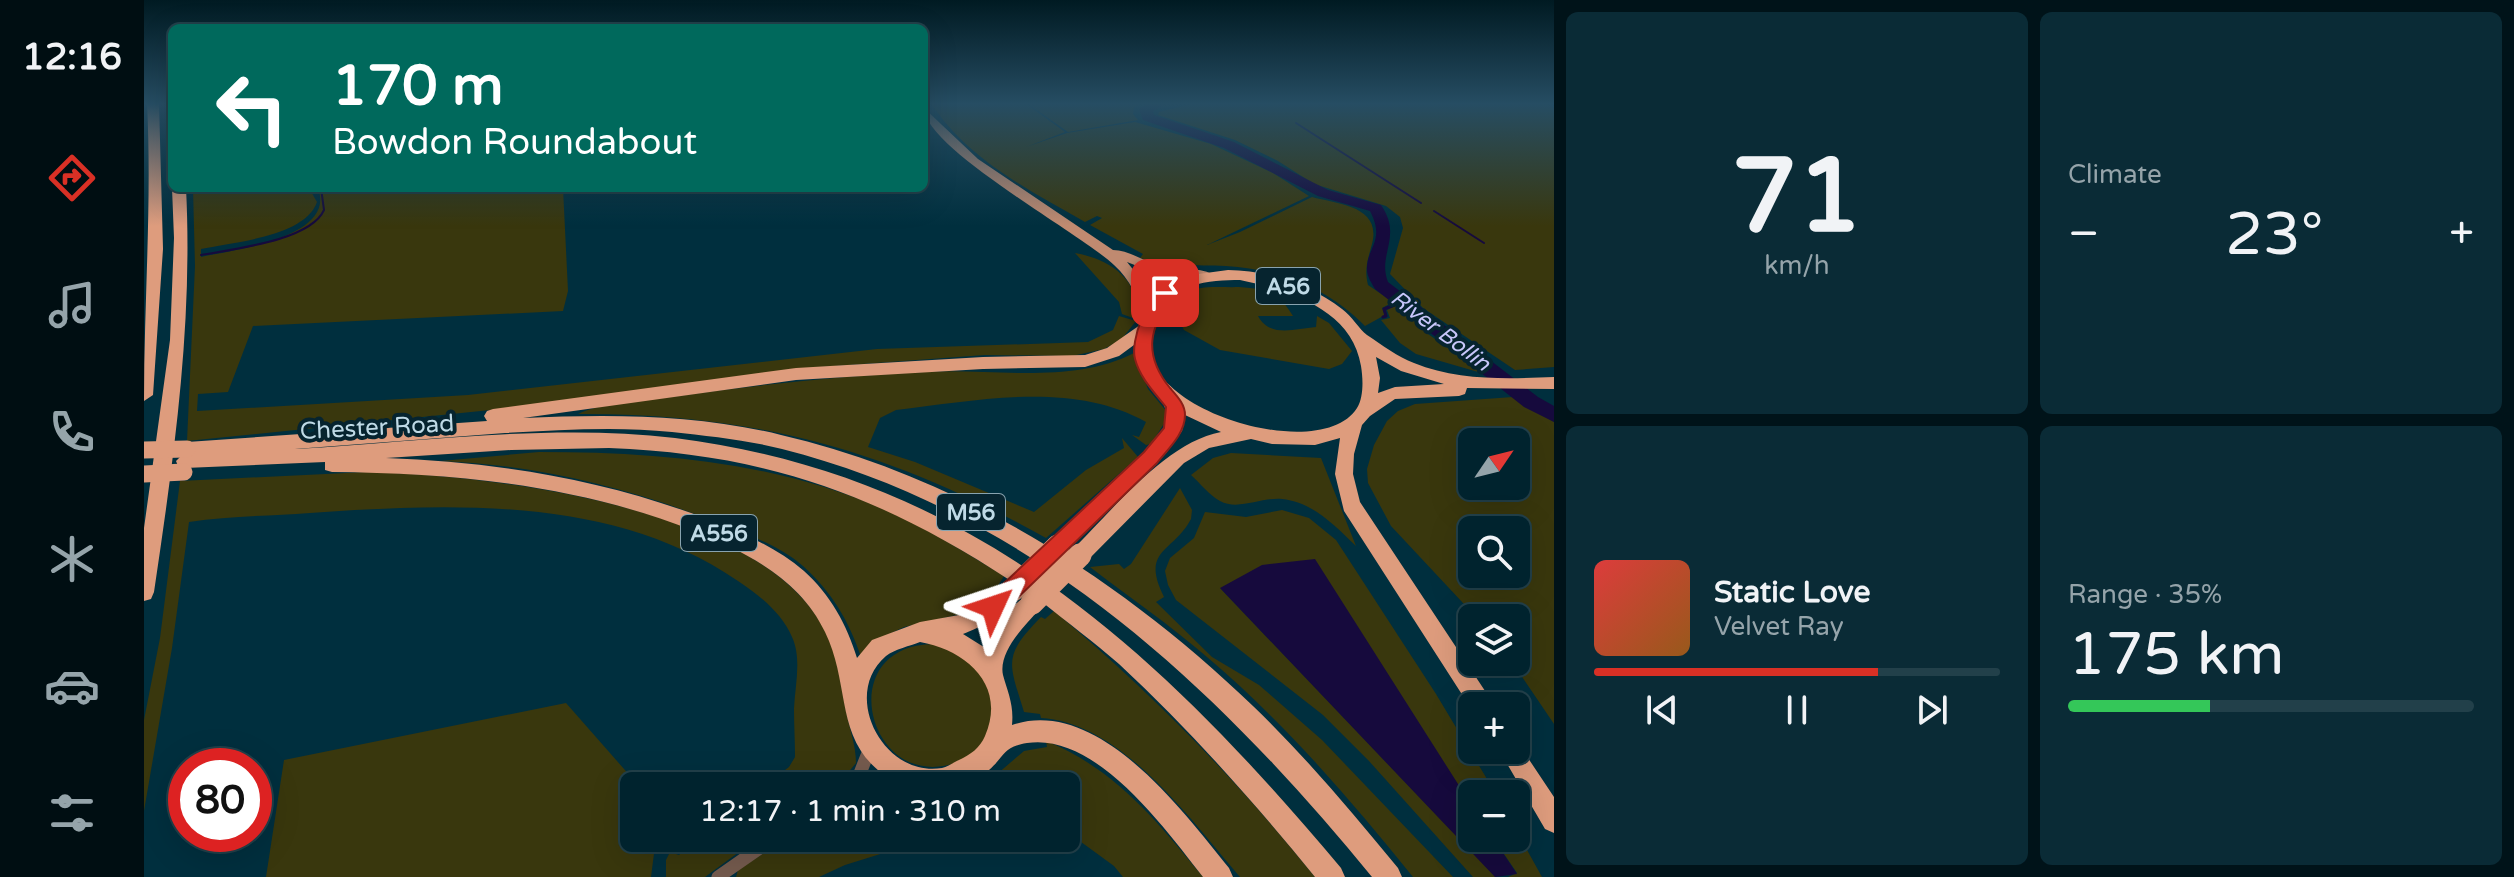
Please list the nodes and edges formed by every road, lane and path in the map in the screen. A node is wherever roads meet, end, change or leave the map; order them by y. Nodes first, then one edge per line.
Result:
1 (154, 144) edge
2 (954, 144) edge
3 (179, 192) edge
4 (157, 241) junction
5 (1093, 241) junction
6 (1208, 276) junction
7 (144, 310) edge
8 (1148, 321) junction
9 (1354, 330) junction
10 (1554, 383) edge
11 (1484, 386) junction
12 (144, 395) edge
13 (1167, 395) junction
14 (1360, 417) junction
15 (426, 432) junction
16 (1252, 433) junction
17 (612, 441) joint
18 (144, 450) edge
19 (185, 461) junction
20 (144, 463) edge
21 (144, 474) edge
22 (144, 592) edge
23 (920, 632) junction
24 (991, 671) junction
25 (1474, 692) edge
26 (853, 696) junction
27 (995, 742) junction
28 (870, 748) junction
29 (1520, 764) edge
30 (861, 772) edge
31 (902, 772) edge
32 (966, 772) edge
33 (1554, 820) edge
34 (754, 852) edge
35 (718, 877) edge
36 (1220, 877) edge
37 (1332, 877) edge
38 (1389, 877) edge

1 - 4 highway
2 - 5 main road, A56
3 - 22 highway
4 - 7 highway
4 - 12 highway
5 - 6 main road, A56
5 - 8 main road, A56
6 - 8 highway, A56
6 - 9 highway, A56
8 - 13 highway, A56
8 - 15 highway
9 - 11 highway, A56
9 - 14 highway, A56
10 - 11 highway, A56
11 - 14 highway, A56
13 - 16 highway, A56
13 - 23 highway, A56, bridge
14 - 16 highway, A56
14 - 25 highway
15 - 19 highway, Chester Road / A556
15 - 38 highway, M56
16 - 24 highway, A56, bridge
17 - 19 highway, Chester Road / A556
17 - 37 highway, M56
18 - 19 highway, Chester Road / A556, bridge
19 - 20 highway, Chester Road / A556
19 - 21 highway, A556, bridge
19 - 26 highway, A556
23 - 24 highway
23 - 26 highway, A56
24 - 27 highway
26 - 28 highway
27 - 32 highway
27 - 36 highway
28 - 30 street
28 - 31 highway
29 - 33 highway
34 - 35 street

